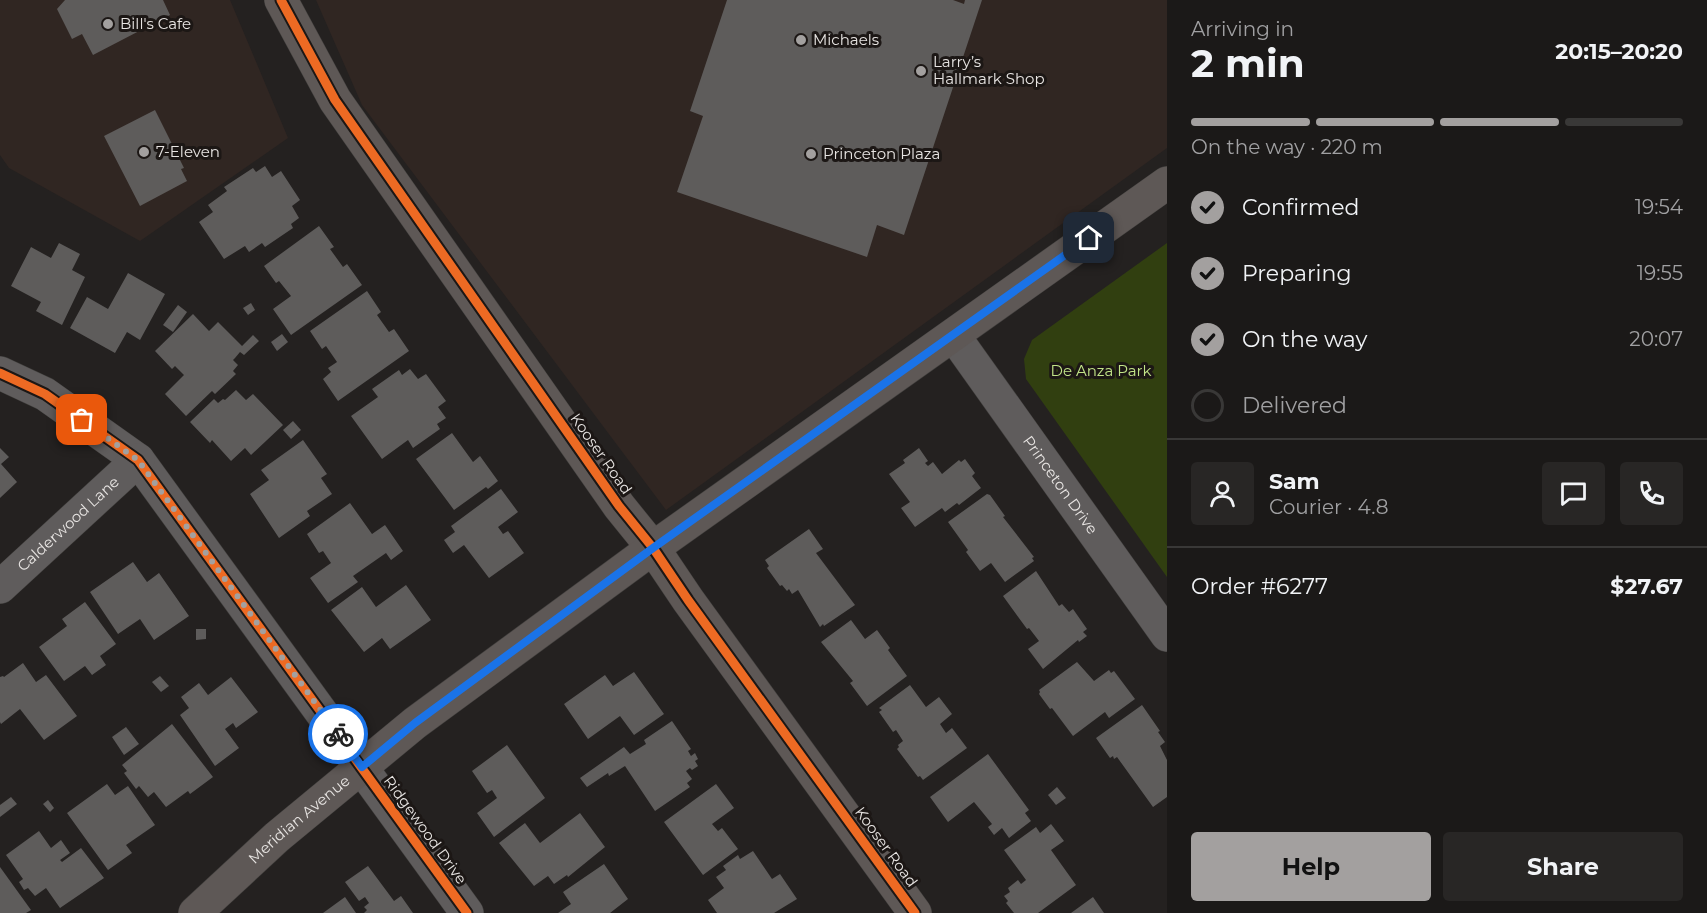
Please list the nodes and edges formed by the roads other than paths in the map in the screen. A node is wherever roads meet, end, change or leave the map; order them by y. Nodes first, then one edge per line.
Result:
1 (281, 0) edge
2 (1167, 183) edge
3 (954, 336) junction
4 (0, 373) edge
5 (138, 460) junction
6 (653, 548) junction
7 (0, 587) edge
8 (1167, 635) edge
9 (362, 767) junction
10 (195, 913) edge
11 (466, 913) edge
12 (915, 913) edge

1 - 6 main road, Kooser Road
2 - 3 main road, Meridian Avenue
3 - 6 main road, Meridian Avenue
3 - 8 street, Princeton Drive
4 - 5 street, Ridgewood Drive
5 - 7 street, Calderwood Lane
5 - 9 street, Ridgewood Drive
6 - 9 main road, Meridian Avenue
6 - 12 main road, Kooser Road
9 - 10 main road, Meridian Avenue
9 - 11 street, Ridgewood Drive

